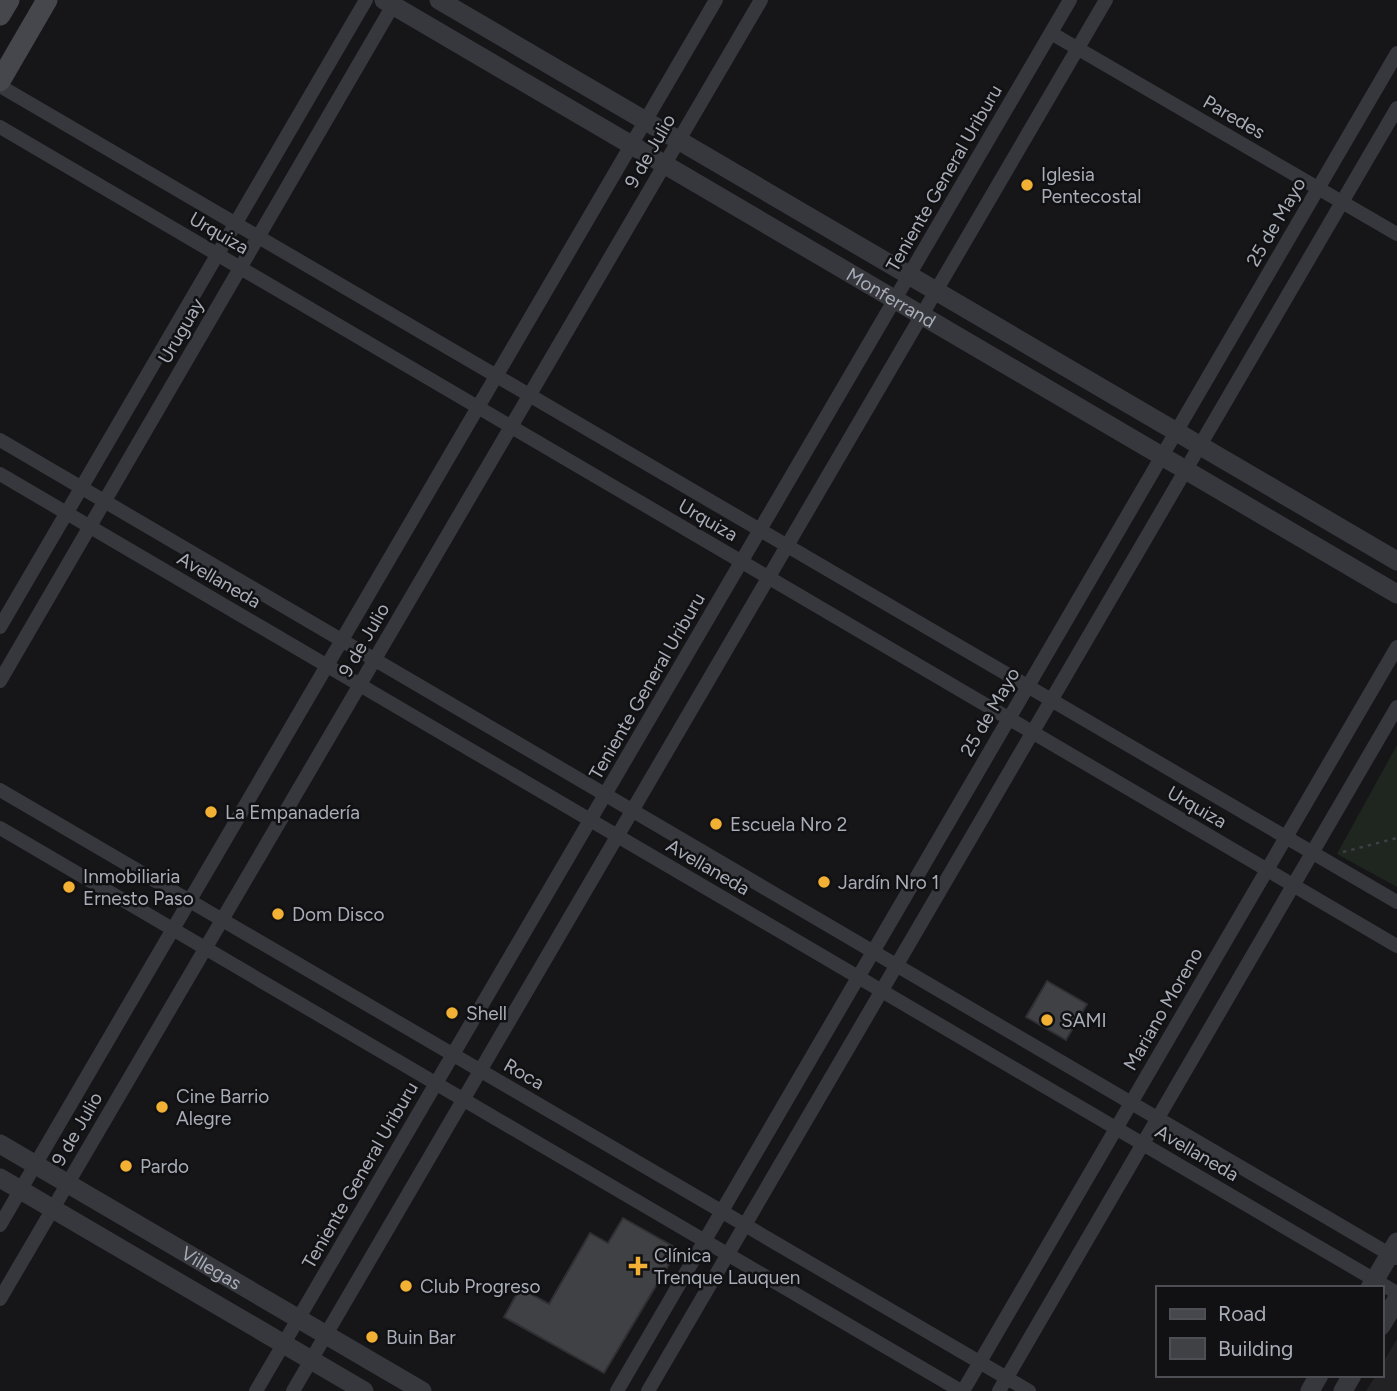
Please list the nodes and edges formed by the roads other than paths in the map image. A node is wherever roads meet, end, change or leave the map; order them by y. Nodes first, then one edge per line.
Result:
1 (9, 0) edge
2 (47, 0) edge
3 (366, 0) edge
4 (439, 0) edge
5 (716, 0) edge
6 (761, 0) edge
7 (1070, 0) edge
8 (1106, 0) edge
9 (391, 2) edge
10 (0, 15) edge
11 (1051, 33) junction
12 (1077, 48) junction
13 (1397, 53) edge
14 (0, 80) edge
15 (0, 86) edge
16 (1397, 108) edge
17 (646, 121) junction
18 (0, 127) edge
19 (679, 140) junction
20 (632, 145) junction
21 (665, 164) junction
22 (1318, 188) junction
23 (1342, 202) junction
24 (236, 223) junction
25 (1397, 234) edge
26 (258, 237) junction
27 (218, 254) junction
28 (240, 268) junction
29 (909, 275) junction
30 (936, 291) junction
31 (895, 299) junction
32 (922, 315) junction
33 (496, 376) junction
34 (530, 395) junction
35 (478, 407) junction
36 (511, 426) junction
37 (1176, 432) junction
38 (0, 440) edge
39 (1200, 446) junction
40 (1162, 456) junction
41 (1186, 470) junction
42 (0, 474) edge
43 (81, 488) junction
44 (104, 501) junction
45 (67, 513) junction
46 (90, 527) junction
47 (760, 530) junction
48 (787, 546) junction
49 (741, 561) junction
50 (1397, 561) edge
51 (768, 577) junction
52 (1397, 594) edge
53 (0, 627) edge
54 (342, 640) junction
55 (1397, 647) edge
56 (375, 660) junction
57 (327, 666) junction
58 (0, 681) edge
59 (360, 685) junction
60 (1027, 686) junction
61 (1051, 700) junction
62 (1397, 707) edge
63 (1009, 719) junction
64 (1032, 732) junction
65 (0, 790) edge
66 (605, 795) junction
67 (632, 810) junction
68 (590, 820) junction
69 (0, 828) edge
70 (617, 835) junction
71 (1286, 837) junction
72 (1312, 853) junction
73 (1267, 870) junction
74 (1293, 885) junction
75 (189, 901) junction
76 (1397, 902) edge
77 (222, 920) junction
78 (173, 929) junction
79 (1397, 946) edge
80 (206, 948) junction
81 (873, 951) junction
82 (897, 965) junction
83 (858, 977) junction
84 (882, 991) junction
85 (453, 1055) junction
86 (480, 1070) junction
87 (436, 1083) junction
88 (463, 1099) junction
89 (1131, 1103) junction
90 (1158, 1118) junction
91 (1116, 1128) junction
92 (0, 1144) edge
93 (1143, 1144) junction
94 (35, 1165) junction
95 (0, 1178) edge
96 (68, 1184) junction
97 (20, 1190) junction
98 (53, 1209) junction
99 (721, 1212) junction
100 (0, 1225) edge
101 (745, 1225) junction
102 (704, 1241) junction
103 (1395, 1252) edge
104 (728, 1254) junction
105 (1373, 1284) edge
106 (0, 1299) edge
107 (1397, 1299) edge
108 (299, 1319) junction
109 (1383, 1323) edge
110 (326, 1335) junction
111 (284, 1344) junction
112 (311, 1360) junction
113 (979, 1362) junction
114 (1007, 1378) junction
115 (256, 1391) edge
116 (293, 1391) edge
117 (364, 1391) edge
118 (422, 1391) edge
119 (617, 1391) edge
120 (648, 1391) edge
121 (962, 1391) edge
122 (999, 1391) edge
123 (1029, 1391) edge

1 - 10 main road
2 - 14 main road
3 - 24 street, Uruguay
4 - 17 street, Monferrand
5 - 17 street, 9 de Julio
6 - 19 street, 9 de Julio
7 - 11 street, Teniente General Uriburu
8 - 12 street
9 - 20 street, Monferrand
9 - 26 street, Uruguay
11 - 12 street, Paredes
11 - 29 street, Teniente General Uriburu
12 - 22 street, Paredes
12 - 30 street
13 - 22 street, 25 de Mayo
15 - 24 street, Urquiza
16 - 23 street
17 - 19 street, Monferrand
17 - 20 street, 9 de Julio
18 - 27 street, Urquiza
19 - 21 street, 9 de Julio
19 - 29 street, Monferrand
20 - 21 street, Monferrand
20 - 33 street, 9 de Julio
21 - 31 street, Monferrand
21 - 34 street, 9 de Julio
22 - 23 street, Paredes
22 - 37 street, 25 de Mayo
23 - 25 street, Paredes
23 - 39 street
24 - 26 street, Urquiza
24 - 27 street, Uruguay
26 - 28 street, Uruguay
26 - 33 street, Urquiza
27 - 28 street, Urquiza
27 - 43 street, Uruguay
28 - 35 street, Urquiza
28 - 44 street, Uruguay
29 - 30 street, Monferrand
29 - 31 street, Teniente General Uriburu
30 - 32 street
30 - 37 street, Monferrand
31 - 32 street, Monferrand
31 - 47 street, Teniente General Uriburu
32 - 40 street, Monferrand
32 - 48 street
33 - 34 street, Urquiza
33 - 35 street, 9 de Julio
34 - 36 street, 9 de Julio
34 - 47 street, Urquiza
35 - 36 street, Urquiza
35 - 54 street, 9 de Julio
36 - 49 street, Urquiza
36 - 56 street, 9 de Julio
37 - 39 street, Monferrand
37 - 40 street, 25 de Mayo
38 - 43 street, Avellaneda
39 - 41 street
39 - 50 street, Monferrand
40 - 41 street, Monferrand
40 - 60 street, 25 de Mayo
41 - 52 street, Monferrand
41 - 61 street
42 - 45 street, Avellaneda
43 - 44 street, Avellaneda
43 - 45 street, Uruguay
44 - 46 street, Uruguay
44 - 54 street, Avellaneda
45 - 46 street, Avellaneda
45 - 53 street, Uruguay
46 - 57 street, Avellaneda
46 - 58 street, Uruguay
47 - 48 street, Urquiza
47 - 49 street, Teniente General Uriburu
48 - 51 street
48 - 60 street, Urquiza
49 - 51 street, Urquiza
49 - 66 street, Teniente General Uriburu
51 - 63 street, Urquiza
51 - 67 street
54 - 56 street, Avellaneda
54 - 57 street, 9 de Julio
55 - 71 street, Mariano Moreno
56 - 59 street, 9 de Julio
56 - 66 street, Avellaneda
57 - 59 street, Avellaneda
57 - 75 street, 9 de Julio
59 - 68 street, Avellaneda
59 - 77 street, 9 de Julio
60 - 61 street, Urquiza
60 - 63 street, 25 de Mayo
61 - 64 street
61 - 71 street, Urquiza
62 - 72 street
63 - 64 street, Urquiza
63 - 81 street, 25 de Mayo
64 - 73 street, Urquiza
64 - 82 street
65 - 75 street, Roca
66 - 67 street, Avellaneda
66 - 68 street, Teniente General Uriburu
67 - 70 street
67 - 81 street, Avellaneda
68 - 70 street, Avellaneda
68 - 85 street, Teniente General Uriburu
69 - 78 street
70 - 83 street, Avellaneda
70 - 86 street
71 - 72 street, Urquiza
71 - 73 street, Mariano Moreno
72 - 74 street
72 - 76 street, Urquiza
73 - 74 street, Urquiza
73 - 89 street, Mariano Moreno
74 - 79 street, Urquiza
74 - 90 street
75 - 77 street, Roca
75 - 78 street, 9 de Julio
77 - 80 street, 9 de Julio
77 - 85 street, Roca
78 - 80 street
78 - 94 street, 9 de Julio
80 - 87 street
80 - 96 street, 9 de Julio
81 - 82 street, Avellaneda
81 - 83 street, 25 de Mayo
82 - 84 street
82 - 89 street, Avellaneda
83 - 84 street, Avellaneda
83 - 99 street, 25 de Mayo
84 - 91 street, Avellaneda
84 - 101 street
85 - 86 street, Roca
85 - 87 street, Teniente General Uriburu
86 - 88 street
86 - 99 street, Roca
87 - 88 street
87 - 108 street, Teniente General Uriburu
88 - 102 street
88 - 110 street
89 - 90 street, Avellaneda
89 - 91 street, Mariano Moreno
90 - 93 street
90 - 103 street, Avellaneda
91 - 93 street, Avellaneda
91 - 113 street, Mariano Moreno
92 - 94 street, Villegas
93 - 105 street, Avellaneda
93 - 114 street
94 - 96 street, Villegas
94 - 97 street, 9 de Julio
95 - 97 street, Villegas
96 - 98 street, 9 de Julio
96 - 108 street, Villegas
97 - 98 street, Villegas
97 - 100 street, 9 de Julio
98 - 106 street, 9 de Julio
98 - 111 street, Villegas
99 - 101 street, Roca
99 - 102 street, 25 de Mayo
101 - 104 street
101 - 113 street, Roca
102 - 104 street
102 - 119 street, 25 de Mayo
103 - 105 street
104 - 120 street
104 - 121 street
107 - 109 street
108 - 110 street, Villegas
108 - 111 street, Teniente General Uriburu
110 - 112 street
110 - 118 street, Villegas
111 - 112 street, Villegas
111 - 115 street, Teniente General Uriburu
112 - 116 street
112 - 117 street, Villegas
113 - 114 street, Roca
113 - 121 street, Mariano Moreno
114 - 122 street
114 - 123 street, Roca

